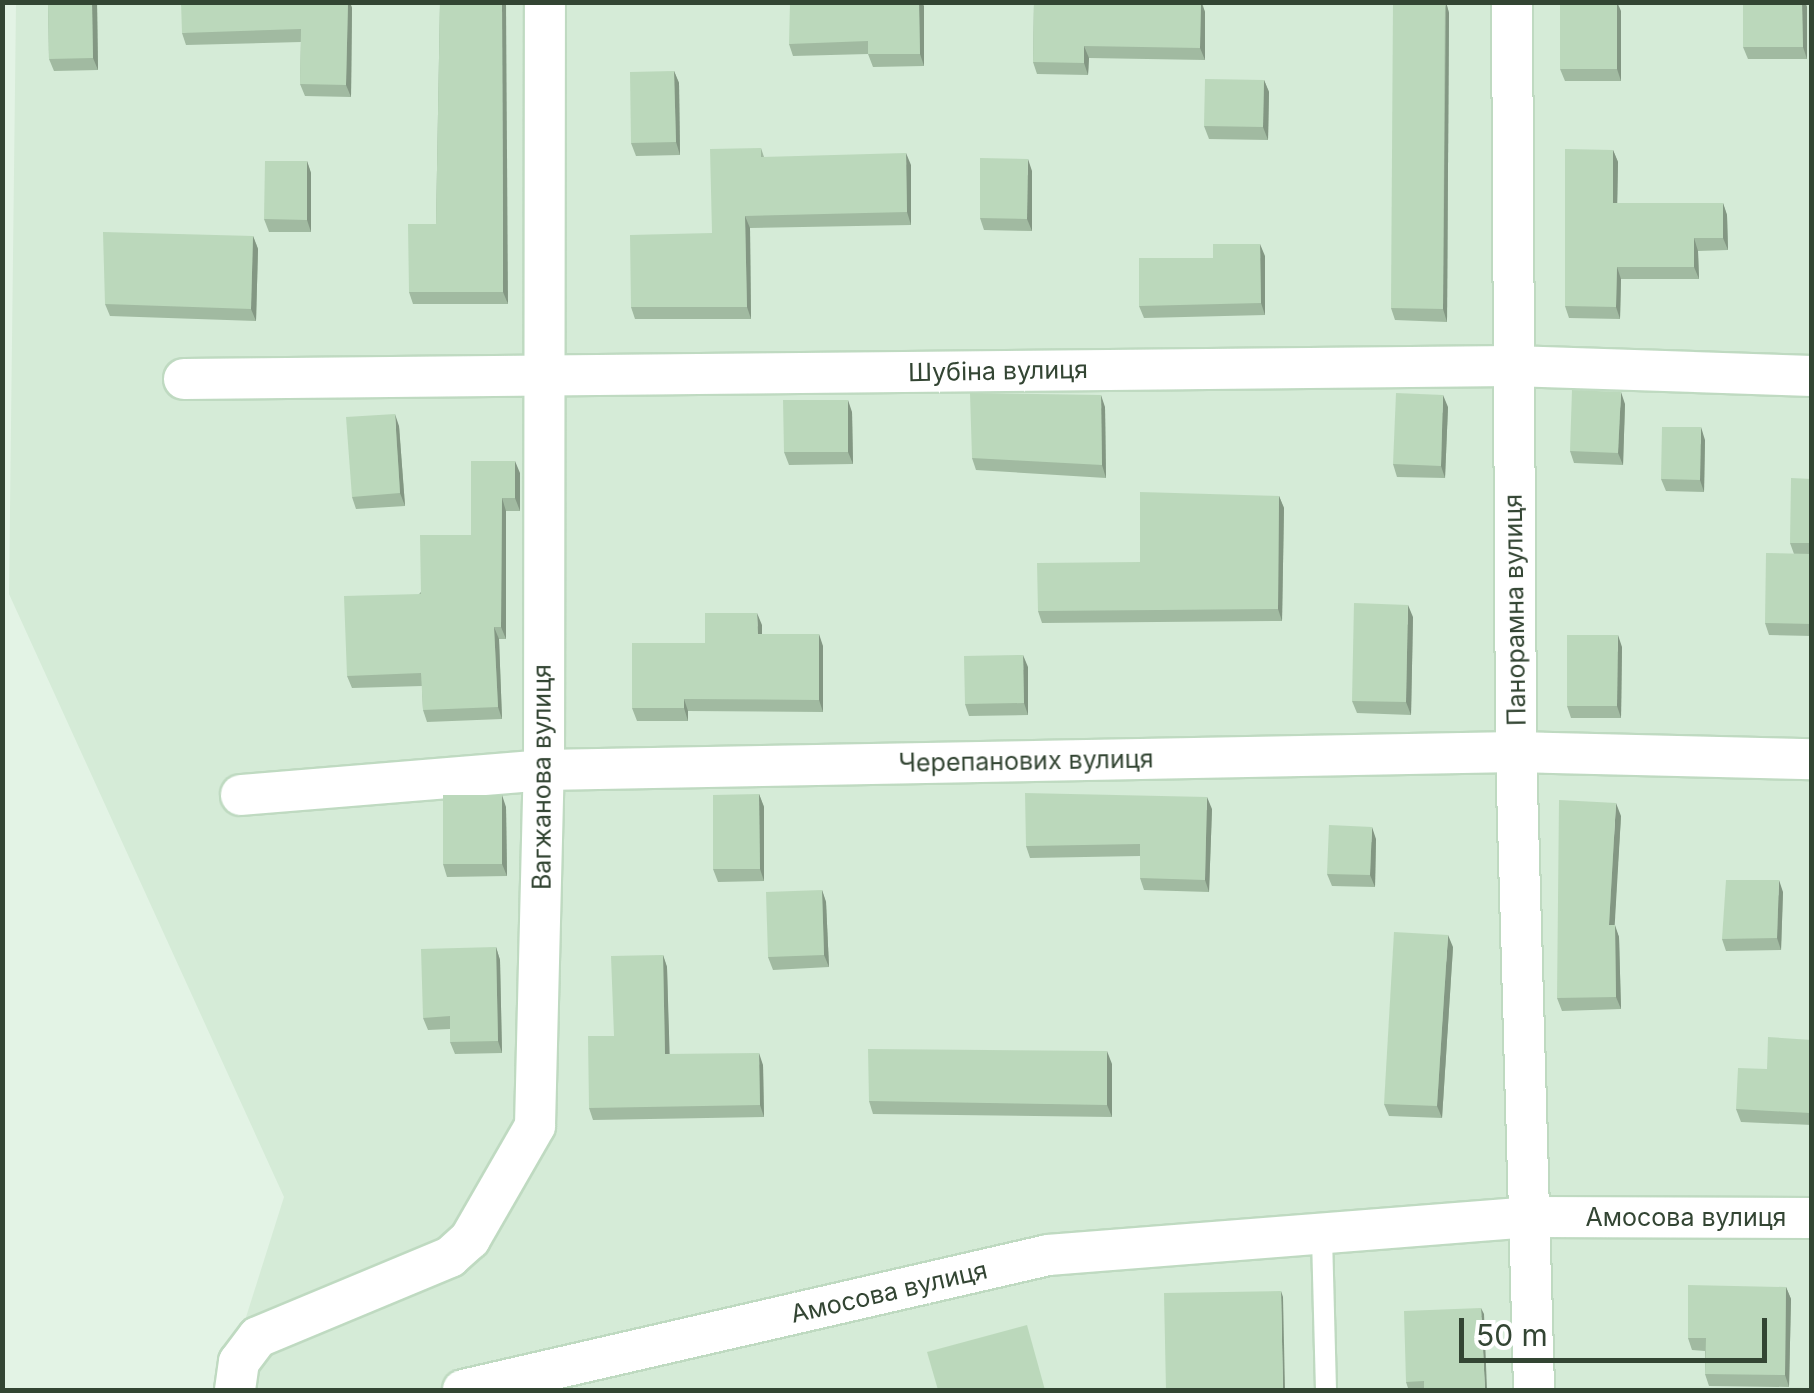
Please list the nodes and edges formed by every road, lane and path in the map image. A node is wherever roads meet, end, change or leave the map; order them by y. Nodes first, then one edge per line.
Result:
1 (546, 2) edge
2 (1512, 2) edge
3 (1512, 366) junction
4 (541, 375) junction
5 (1812, 376) edge
6 (184, 380) dead end
7 (1516, 752) junction
8 (1812, 759) edge
9 (544, 770) junction
10 (241, 795) dead end
11 (1526, 1217) junction
12 (1812, 1218) edge
13 (1322, 1237) junction
14 (236, 1390) edge
15 (463, 1390) edge
16 (1326, 1390) edge
17 (1534, 1390) edge

1 - 4 street, Вагжанова вулиця
2 - 3 street, Панорамна вулиця
3 - 4 street, Шубіна вулиця
3 - 5 street, Шубіна вулиця
3 - 7 street, Панорамна вулиця
4 - 6 street, Шубіна вулиця
4 - 9 street, Вагжанова вулиця
7 - 8 street, Черепанових вулиця
7 - 9 street, Черепанових вулиця
7 - 11 street, Панорамна вулиця
9 - 10 street, Черепанових вулиця
9 - 14 street, Вагжанова вулиця
11 - 12 street, Амосова вулиця
11 - 13 street, Амосова вулиця
11 - 17 street, Панорамна вулиця
13 - 15 street, Амосова вулиця
13 - 16 lane

